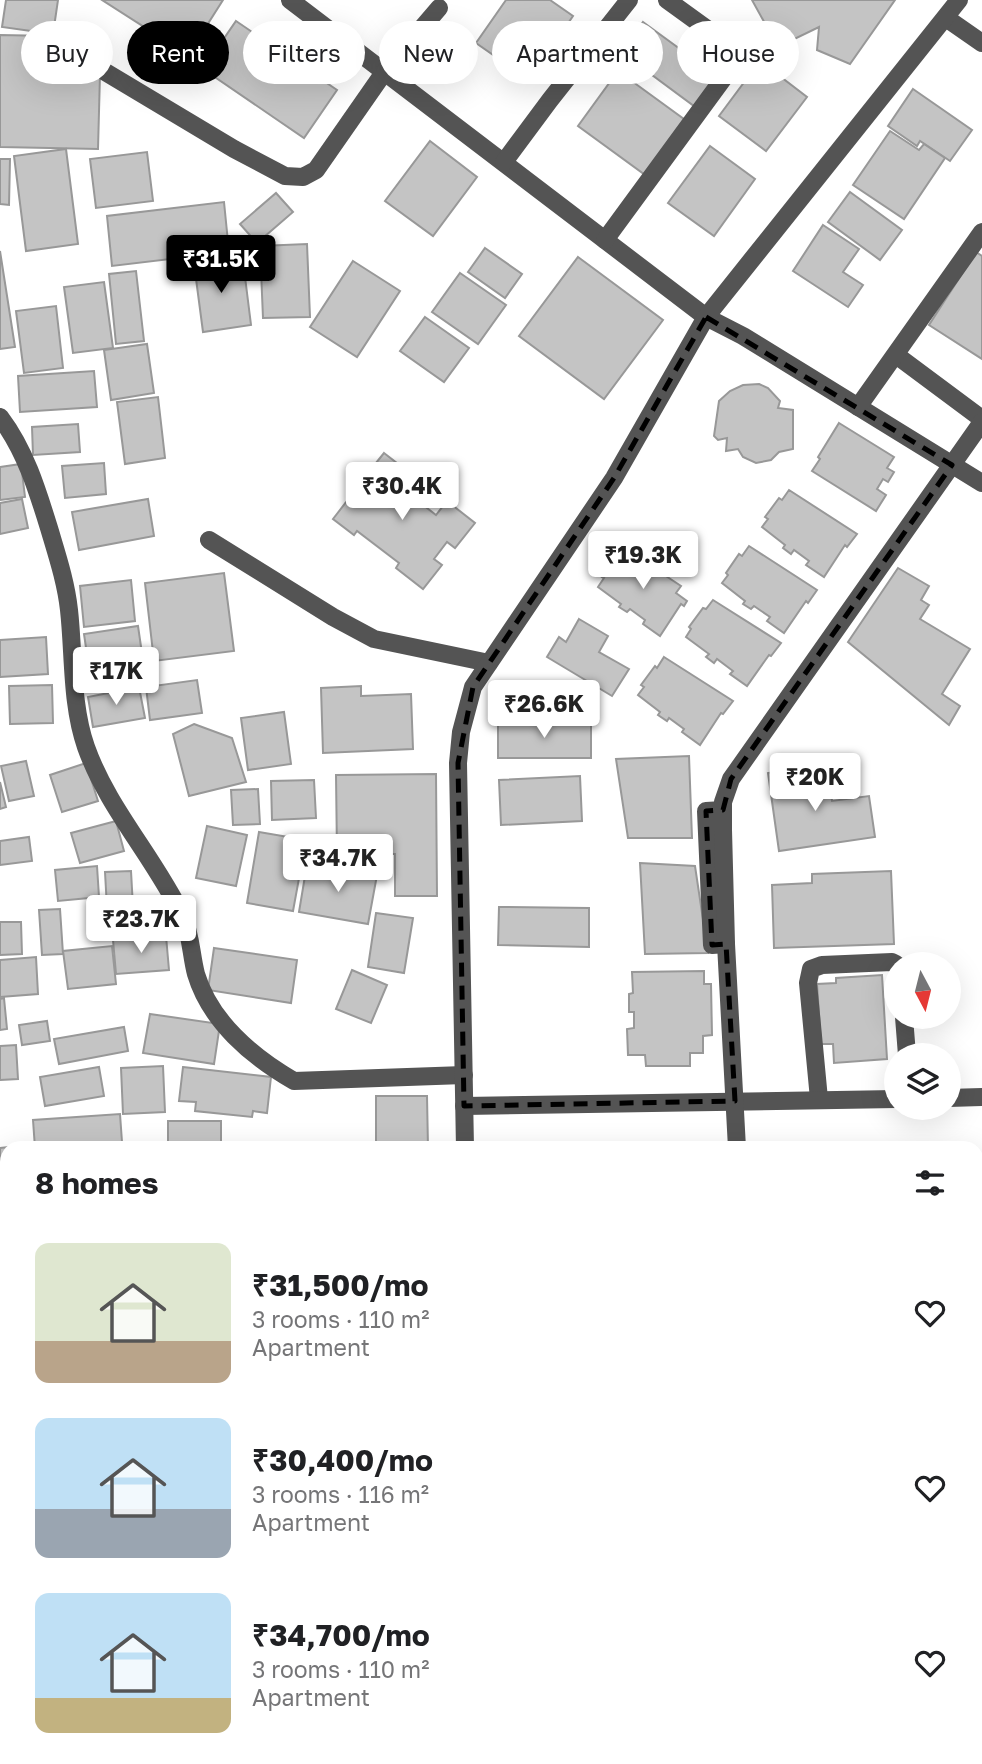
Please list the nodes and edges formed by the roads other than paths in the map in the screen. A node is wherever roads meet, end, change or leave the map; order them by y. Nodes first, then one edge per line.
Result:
1 (290, 0) edge
2 (629, 0) edge
3 (667, 0) edge
4 (959, 0) edge
5 (439, 8) dead end
6 (946, 18) junction
7 (428, 21) edge
8 (982, 43) edge
9 (379, 67) edge
10 (113, 76) edge
11 (379, 80) edge
12 (402, 84) edge
13 (504, 163) junction
14 (982, 232) edge
15 (605, 240) junction
16 (706, 317) junction
17 (895, 355) junction
18 (858, 407) junction
19 (0, 417) edge
20 (982, 420) edge
21 (952, 465) junction
22 (982, 482) edge
23 (209, 540) dead end
24 (489, 663) junction
25 (884, 962) edge
26 (464, 1075) junction
27 (982, 1097) edge
28 (961, 1098) edge
29 (819, 1099) junction
30 (884, 1099) edge
31 (735, 1101) junction
32 (464, 1106) junction
33 (465, 1141) edge
34 (737, 1141) edge

1 - 9 street
2 - 13 street
3 - 15 street
4 - 6 street
5 - 7 street
6 - 8 street
6 - 16 street
10 - 11 street
12 - 13 street
13 - 15 street
14 - 17 street
15 - 16 street
16 - 18 street
16 - 24 street
17 - 18 street
17 - 20 street
18 - 21 street
19 - 26 street
20 - 21 street
21 - 22 street
21 - 31 street
23 - 24 street
24 - 26 street
25 - 29 street
26 - 32 street
27 - 28 street
29 - 30 street
29 - 31 street
31 - 32 street
31 - 34 street
32 - 33 street

